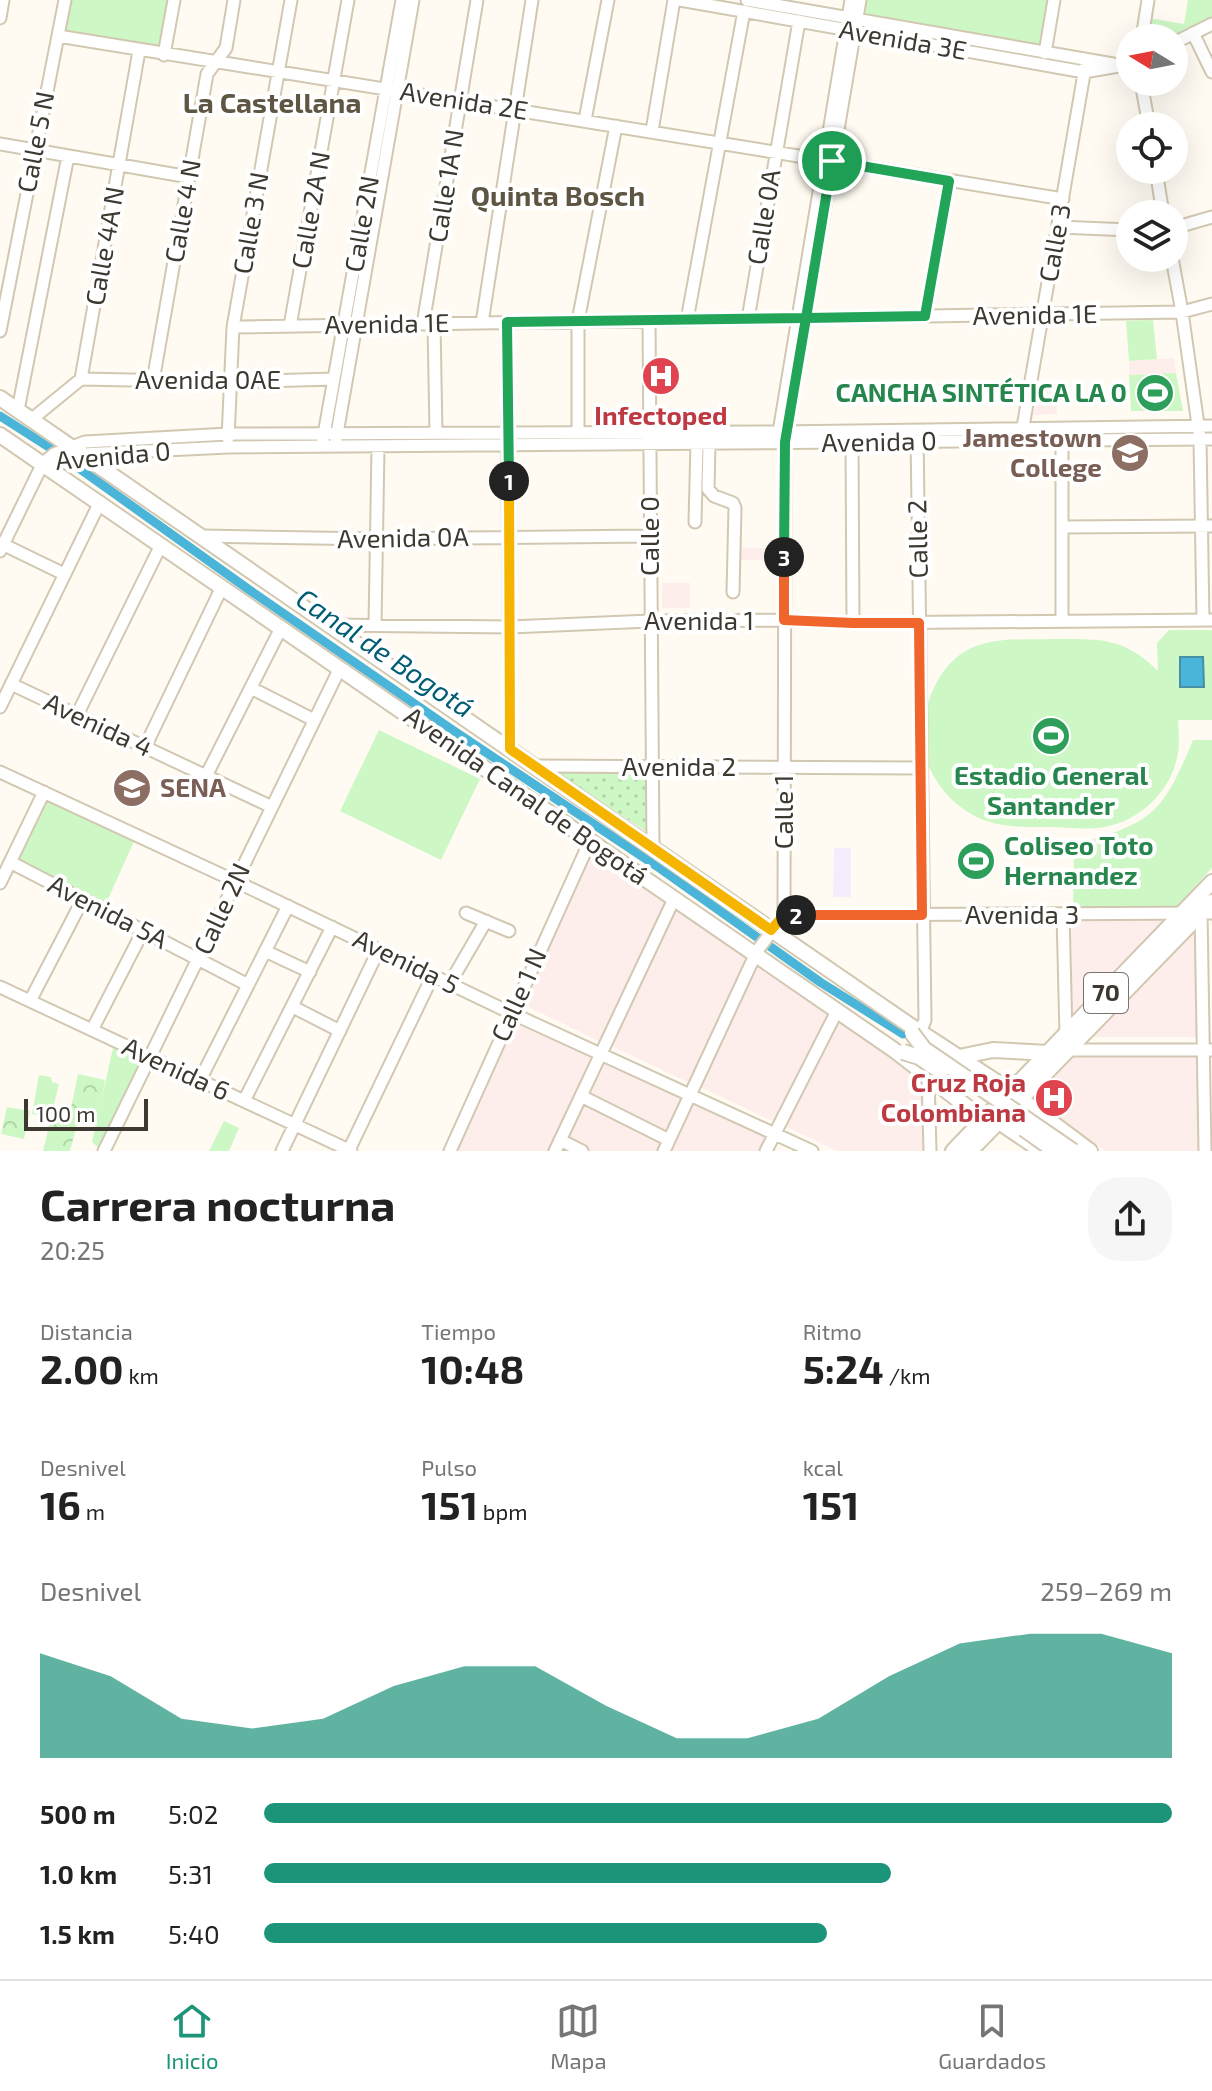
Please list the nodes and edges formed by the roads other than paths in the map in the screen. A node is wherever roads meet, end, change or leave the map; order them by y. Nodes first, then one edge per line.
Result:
1 (3, 0) edge
2 (65, 0) edge
3 (174, 0) edge
4 (234, 0) edge
5 (291, 0) edge
6 (348, 0) edge
7 (402, 0) edge
8 (413, 0) edge
9 (477, 0) edge
10 (532, 0) edge
11 (608, 0) edge
12 (674, 0) edge
13 (680, 0) edge
14 (851, 0) edge
15 (860, 0) edge
16 (1054, 0) edge
17 (1148, 0) edge
18 (746, 6) edge
19 (0, 18) edge
20 (799, 21) junction
21 (1144, 24) edge
22 (1212, 24) edge
23 (851, 25) junction
24 (1193, 33) junction
25 (58, 36) junction
26 (1188, 36) edge
27 (139, 51) junction
28 (1045, 53) junction
29 (164, 55) junction
30 (215, 63) junction
31 (1116, 65) edge
32 (1086, 66) junction
33 (277, 72) junction
34 (1212, 72) edge
35 (334, 79) junction
36 (392, 88) junction
37 (460, 100) junction
38 (517, 109) junction
39 (585, 120) junction
40 (616, 126) junction
41 (652, 131) junction
42 (718, 142) junction
43 (0, 144) edge
44 (34, 149) junction
45 (775, 152) junction
46 (68, 156) junction
47 (828, 160) junction
48 (119, 165) junction
49 (189, 177) junction
50 (949, 181) junction
51 (1063, 199) junction
52 (1212, 217) edge
53 (1188, 224) edge
54 (1058, 227) junction
55 (1116, 229) edge
56 (1175, 272) edge
57 (1212, 304) edge
58 (1182, 312) junction
59 (1043, 315) junction
60 (925, 316) junction
61 (802, 318) junction
62 (748, 319) junction
63 (649, 320) junction
64 (687, 320) junction
65 (578, 321) junction
66 (507, 322) junction
67 (482, 323) junction
68 (429, 324) junction
69 (350, 325) junction
70 (290, 326) junction
71 (233, 327) junction
72 (0, 331) edge
73 (81, 379) junction
74 (334, 379) junction
75 (153, 381) junction
76 (229, 382) junction
77 (0, 398) edge
78 (18, 410) junction
79 (32, 419) junction
80 (1062, 426) junction
81 (1198, 426) junction
82 (1212, 426) edge
83 (1023, 427) junction
84 (649, 431) junction
85 (508, 432) junction
86 (578, 432) junction
87 (436, 433) junction
88 (228, 434) junction
89 (331, 434) junction
90 (0, 435) edge
91 (784, 435) junction
92 (917, 435) junction
93 (1206, 439) edge
94 (1062, 440) junction
95 (852, 442) junction
96 (650, 444) junction
97 (703, 444) junction
98 (509, 446) junction
99 (228, 447) junction
100 (329, 447) junction
101 (378, 448) junction
102 (64, 454) junction
103 (100, 502) junction
104 (695, 522) dead end
105 (1207, 526) edge
106 (1062, 527) junction
107 (203, 536) junction
108 (509, 536) junction
109 (650, 536) junction
110 (376, 539) junction
111 (161, 545) junction
112 (1, 546) edge
113 (64, 574) junction
114 (222, 587) junction
115 (733, 592) dead end
116 (784, 620) junction
117 (1208, 620) edge
118 (650, 621) junction
119 (1062, 621) junction
120 (853, 623) junction
121 (919, 623) junction
122 (330, 625) junction
123 (375, 625) junction
124 (510, 627) junction
125 (281, 628) junction
126 (340, 668) junction
127 (11, 684) junction
128 (251, 688) junction
129 (0, 707) edge
130 (77, 715) junction
131 (314, 720) junction
132 (145, 747) junction
133 (510, 749) junction
134 (534, 766) junction
135 (653, 767) junction
136 (784, 768) junction
137 (920, 768) junction
138 (0, 772) edge
139 (206, 776) junction
140 (44, 792) junction
141 (272, 807) junction
142 (590, 841) junction
143 (653, 848) junction
144 (10, 862) junction
145 (235, 881) junction
146 (1212, 882) edge
147 (0, 883) edge
148 (1207, 898) edge
149 (83, 899) junction
150 (674, 899) junction
151 (288, 906) junction
152 (466, 913) dead end
153 (1182, 913) junction
154 (1206, 913) edge
155 (1063, 914) junction
156 (784, 915) junction
157 (922, 915) junction
158 (486, 921) junction
159 (332, 927) junction
160 (143, 931) junction
161 (509, 931) dead end
162 (770, 932) junction
163 (379, 949) junction
164 (265, 951) junction
165 (756, 953) junction
166 (198, 959) junction
167 (310, 972) junction
168 (433, 975) junction
169 (450, 983) junction
170 (248, 985) junction
171 (0, 987) edge
172 (30, 1001) junction
173 (293, 1007) junction
174 (837, 1011) junction
175 (511, 1013) junction
176 (912, 1029) junction
177 (92, 1030) junction
178 (340, 1031) junction
179 (1068, 1043) junction
180 (1208, 1050) edge
181 (898, 1051) junction
182 (601, 1053) junction
183 (1049, 1053) junction
184 (150, 1057) junction
185 (959, 1057) junction
186 (928, 1076) junction
187 (200, 1080) junction
188 (690, 1094) junction
189 (581, 1096) junction
190 (1017, 1096) junction
191 (244, 1101) junction
192 (984, 1120) junction
193 (999, 1122) junction
194 (295, 1125) junction
195 (775, 1133) junction
196 (667, 1145) edge
197 (557, 1146) edge
198 (350, 1150) edge
199 (104, 1151) edge
200 (282, 1151) edge
201 (450, 1151) edge
202 (582, 1151) edge
203 (766, 1151) edge
204 (812, 1151) edge
205 (930, 1151) edge
206 (953, 1151) edge
207 (970, 1151) edge
208 (1042, 1151) edge
209 (1055, 1151) edge
210 (1073, 1151) edge
211 (1090, 1151) edge
212 (1205, 1151) edge

1 - 19 street
2 - 25 street, Calle 5 N
3 - 29 street
4 - 30 street, Calle 4 N
5 - 33 street, Calle 3 N
6 - 35 street, Calle 2A N
7 - 36 street, Calle 2N
8 - 36 street, Calle 2N
9 - 37 street, Calle 1A N
10 - 38 street
11 - 39 street
12 - 41 street
13 - 18 street, Avenida 3E
14 - 23 street
15 - 23 street
16 - 28 street
17 - 21 street
18 - 20 street, Avenida 3E
18 - 23 street, Avenida 3E
18 - 42 street
20 - 23 street, Avenida 3E
20 - 45 street, Calle 0A
22 - 24 street
23 - 28 street, Avenida 3E
23 - 32 street, Avenida 3E
23 - 47 street, Calle 1
24 - 26 street
24 - 34 street
25 - 27 street, Avenida 2E
25 - 44 street, Calle 5 N
27 - 29 street, Avenida 2E
27 - 48 street, Calle 4A N
28 - 32 street, Avenida 3E
29 - 30 street, Avenida 2E
30 - 33 street, Avenida 2E
30 - 49 street, Calle 4 N
31 - 32 street, Avenida 3E
32 - 51 street, Calle 3
33 - 35 street, Avenida 2E
33 - 71 street, Calle 3 N
35 - 36 street, Avenida 2E
35 - 70 street, Calle 2A N
36 - 37 street, Avenida 2E
36 - 69 street, Calle 2N
37 - 38 street, Avenida 2E
37 - 68 street, Calle 1A N
38 - 39 street, Avenida 2E
38 - 67 street
39 - 40 street, Avenida 2E
40 - 41 street, Avenida 2E
40 - 65 street
41 - 42 street, Avenida 2E
42 - 45 street, Avenida 2E
42 - 64 street
43 - 44 street
44 - 46 street
44 - 72 street, Calle 5 N
45 - 47 street, Avenida 2E
45 - 62 street, Calle 0A
46 - 48 street
46 - 78 street
47 - 50 street, Avenida 2E
47 - 61 street, Calle 1
48 - 49 street
48 - 73 street, Calle 4A N
49 - 75 street, Calle 4 N
50 - 51 street, Avenida 2E
50 - 60 street
51 - 54 street, Calle 3
52 - 53 street
54 - 55 street
54 - 59 street, Calle 3
56 - 58 street
57 - 58 street, Avenida 1E
58 - 59 street, Avenida 1E
58 - 81 street
59 - 60 street, Avenida 1E
59 - 83 street, Calle 3
60 - 61 street, Avenida 1E
61 - 62 street, Avenida 1E
61 - 91 street, Calle 1
62 - 64 street, Avenida 1E
63 - 64 street, Avenida 1E
63 - 65 street, Avenida 1E
63 - 84 street, Calle 0
65 - 66 street, Avenida 1E
65 - 86 street
66 - 67 street, Avenida 1E
66 - 85 street
67 - 68 street, Avenida 1E
68 - 69 street, Avenida 1E
68 - 87 street, Calle 1A N
69 - 70 street, Avenida 1E
69 - 74 street, Calle 2N
69 - 89 street, Calle 2N
70 - 71 street, Avenida 1E
71 - 76 street, Calle 3 N
73 - 75 street, Avenida 0AE
73 - 79 street
74 - 76 street, Avenida 0AE
74 - 89 street, Calle 2N
75 - 76 street, Avenida 0AE
76 - 88 street, Calle 3 N
77 - 78 main road, Avenida Canal de Bogotá
78 - 79 main road, Avenida Canal de Bogotá
79 - 102 main road, Avenida Canal de Bogotá
80 - 81 street, Avenida 0
80 - 83 street, Avenida 0
80 - 94 street
81 - 82 street, Avenida 0
81 - 93 street
83 - 92 street, Avenida 0
84 - 86 street, Avenida 0
84 - 91 street, Avenida 0
84 - 96 street, Calle 0
85 - 86 street, Avenida 0
85 - 87 street, Avenida 0
85 - 98 street
87 - 89 street, Avenida 0
88 - 89 street, Avenida 0
88 - 99 street, Calle 3 N
88 - 102 street, Avenida 0
89 - 100 street, Calle 2N
90 - 102 main road, Avenida Canal de Bogotá
91 - 92 street, Avenida 0
91 - 95 street, Avenida 0
91 - 97 street, Avenida 0
91 - 116 street, Calle 1
92 - 94 street, Avenida 0
92 - 95 street, Avenida 0
92 - 121 street, Calle 2
93 - 94 street, Avenida 0
93 - 105 street
94 - 106 street
95 - 120 street
96 - 97 street, Avenida 0
96 - 98 street, Avenida 0
96 - 109 street, Calle 0
97 - 104 street
97 - 115 street
98 - 101 street, Avenida 0
98 - 108 street
99 - 100 street, Avenida 0
99 - 102 street, Avenida 0
100 - 101 street, Avenida 0
101 - 110 street
102 - 103 main road, Avenida Canal de Bogotá
102 - 107 main road, Avenida Canal de Bogotá
102 - 112 street
103 - 111 main road, Avenida Canal de Bogotá
103 - 113 street
105 - 106 street
105 - 117 street
106 - 119 street
107 - 110 street, Avenida 0A
107 - 122 main road, Avenida Canal de Bogotá
108 - 109 street, Avenida 0A
108 - 110 street, Avenida 0A
108 - 124 street
109 - 118 street, Calle 0
110 - 123 street
111 - 114 main road, Avenida Canal de Bogotá
111 - 130 street
112 - 113 street
113 - 127 street
114 - 125 main road, Avenida Canal de Bogotá
114 - 132 street
116 - 118 street, Avenida 1
116 - 120 street, Avenida 1
116 - 136 street, Calle 1
117 - 119 street, Avenida 1
118 - 124 street, Avenida 1
118 - 135 street, Calle 0
119 - 121 street, Avenida 1
120 - 121 street, Avenida 1
121 - 137 street, Calle 2
122 - 123 street, Avenida 1
122 - 133 main road, Avenida Canal de Bogotá
123 - 124 street, Avenida 1
124 - 133 street
125 - 126 main road, Avenida Canal de Bogotá
125 - 128 street
126 - 131 street, Calle 2N
126 - 142 main road, Avenida Canal de Bogotá
127 - 129 street
127 - 130 street, Avenida 4
128 - 131 street
128 - 139 street
130 - 132 street, Avenida 4
131 - 141 street, Calle 2N
132 - 139 street, Avenida 4
133 - 134 main road, Avenida Canal de Bogotá
134 - 135 street, Avenida 2
134 - 143 main road, Avenida Canal de Bogotá
135 - 136 street, Avenida 2
135 - 143 street, Calle 0
136 - 137 street, Avenida 2
136 - 156 street, Calle 1
137 - 157 street, Calle 2
138 - 140 street, Avenida 5
139 - 141 street, Avenida 4
140 - 144 street
140 - 145 street, Avenida 5
141 - 145 street, Calle 2N
142 - 150 main road, Avenida Canal de Bogotá
142 - 175 street, Calle 1 N
143 - 162 main road, Avenida Canal de Bogotá
144 - 147 street
144 - 149 street, Avenida 5A
145 - 151 street, Avenida 5
145 - 166 street, Calle 2N
146 - 148 main road, 70
148 - 153 main road, 70
148 - 154 main road, 70
149 - 160 street, Avenida 5A
149 - 172 street
150 - 165 main road, Avenida Canal de Bogotá
150 - 182 street
151 - 159 street, Avenida 5
151 - 164 street
152 - 158 street
153 - 154 street, Avenida 3
153 - 155 street, Avenida 3
153 - 179 main road, 70
154 - 179 main road, 70
154 - 180 street
155 - 157 street, Avenida 3
155 - 179 street
156 - 157 street, Avenida 3
156 - 162 street
157 - 176 street, Calle 2
158 - 161 street
158 - 169 street
159 - 163 street, Avenida 5
159 - 167 street
160 - 166 street, Avenida 5A
160 - 177 street
162 - 165 street
162 - 176 main road, Avenida Canal de Bogotá
163 - 168 street, Avenida 5
163 - 178 street
164 - 167 street
164 - 170 street
165 - 174 main road, Avenida Canal de Bogotá
165 - 188 street
166 - 170 street, Avenida 5A
166 - 184 street, Calle 2N
167 - 173 street
168 - 169 street, Avenida 5
168 - 198 street
169 - 175 street, Avenida 5
170 - 187 street
171 - 172 street, Avenida 6
172 - 177 street, Avenida 6
173 - 178 street
173 - 191 street
174 - 181 main road, Avenida Canal de Bogotá
174 - 195 street
175 - 182 street, Avenida 5
175 - 201 street, Calle 1 N
176 - 185 main road
176 - 210 main road, Avenida Canal de Bogotá, bridge
177 - 184 street, Avenida 6
178 - 194 street
179 - 180 street
179 - 183 main road, 70
179 - 190 main road, 70
180 - 212 street
181 - 186 main road
181 - 209 main road, Avenida Canal de Bogotá, bridge
182 - 188 street, Avenida 5
182 - 189 street
183 - 185 main road
183 - 190 main road, 70
184 - 187 street, Avenida 6
184 - 199 street, Calle 2N
185 - 190 main road
186 - 192 main road
186 - 205 street
187 - 191 street, Avenida 6
188 - 195 street, Avenida 5
188 - 196 street
189 - 196 street
189 - 197 street
190 - 192 main road, 70
190 - 193 main road, 70
190 - 211 main road
191 - 194 street, Avenida 6
192 - 206 main road, 70
193 - 207 main road, 70
193 - 208 main road
194 - 198 street, Avenida 6
194 - 200 street
195 - 203 street
195 - 204 street, Avenida 5
197 - 202 street

